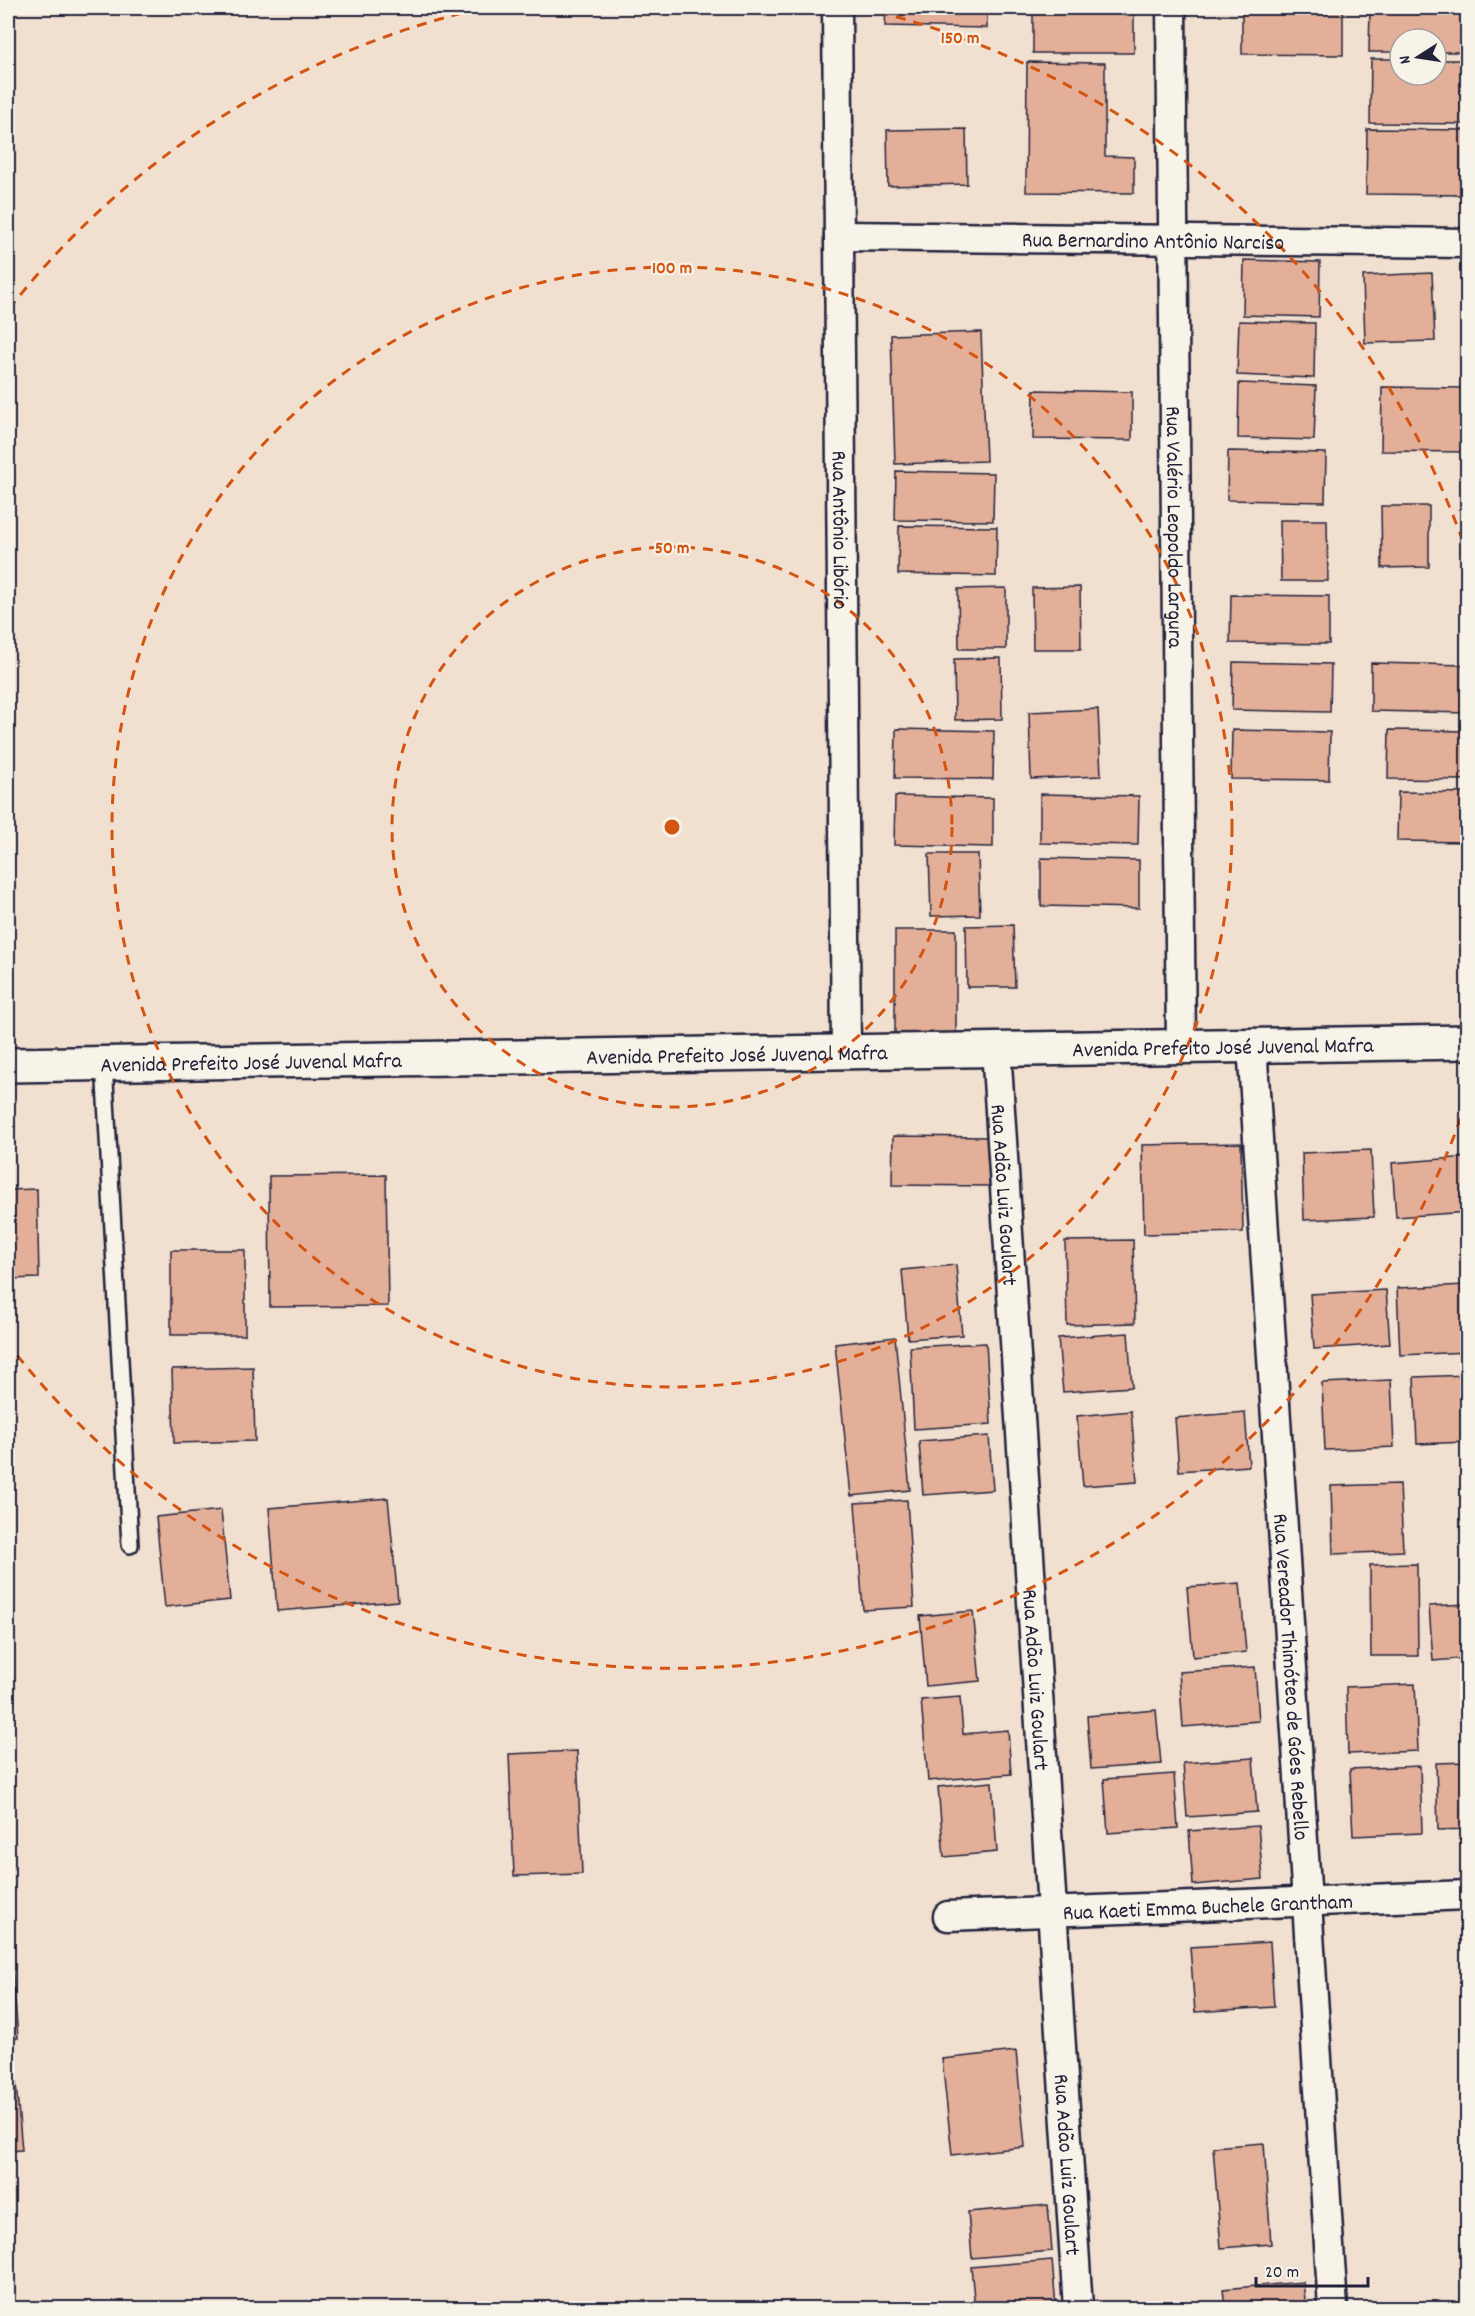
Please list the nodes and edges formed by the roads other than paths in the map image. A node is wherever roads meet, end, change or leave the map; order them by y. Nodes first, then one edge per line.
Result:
1 (837, 8) edge
2 (1171, 8) edge
3 (839, 236) junction
4 (1173, 240) junction
5 (1467, 243) edge
6 (1467, 1042) edge
7 (1181, 1046) junction
8 (1252, 1046) junction
9 (996, 1049) junction
10 (846, 1052) junction
11 (104, 1063) junction
12 (8, 1065) edge
13 (130, 1545) dead end
14 (1467, 1895) edge
15 (1306, 1902) junction
16 (1051, 1912) junction
17 (948, 1916) dead end
18 (1078, 2308) edge
19 (1333, 2308) edge

1 - 3 street, Rua Antônio Libório
2 - 4 street, Rua Valério Leopoldo Largura
3 - 4 street, Rua Bernardino Antônio Narciso
3 - 10 street, Rua Antônio Libório
4 - 5 street, Rua Bernardino Antônio Narciso
4 - 7 street, Rua Valério Leopoldo Largura
6 - 8 main road, Avenida Prefeito José Juvenal Mafra
7 - 8 main road, Avenida Prefeito José Juvenal Mafra
7 - 9 main road, Avenida Prefeito José Juvenal Mafra
8 - 15 street, Rua Vereador Thimóteo de Góes Rebello
9 - 10 main road, Avenida Prefeito José Juvenal Mafra
9 - 16 street, Rua Adão Luiz Goulart
10 - 11 main road, Avenida Prefeito José Juvenal Mafra
11 - 12 main road, Avenida Prefeito José Juvenal Mafra
11 - 13 lane
14 - 15 street, Rua Kaeti Emma Buchele Grantham
15 - 16 street, Rua Kaeti Emma Buchele Grantham
15 - 19 street, Rua Vereador Thimóteo de Góes Rebello
16 - 17 street, Rua Kaeti Emma Buchele Grantham
16 - 18 street, Rua Adão Luiz Goulart

